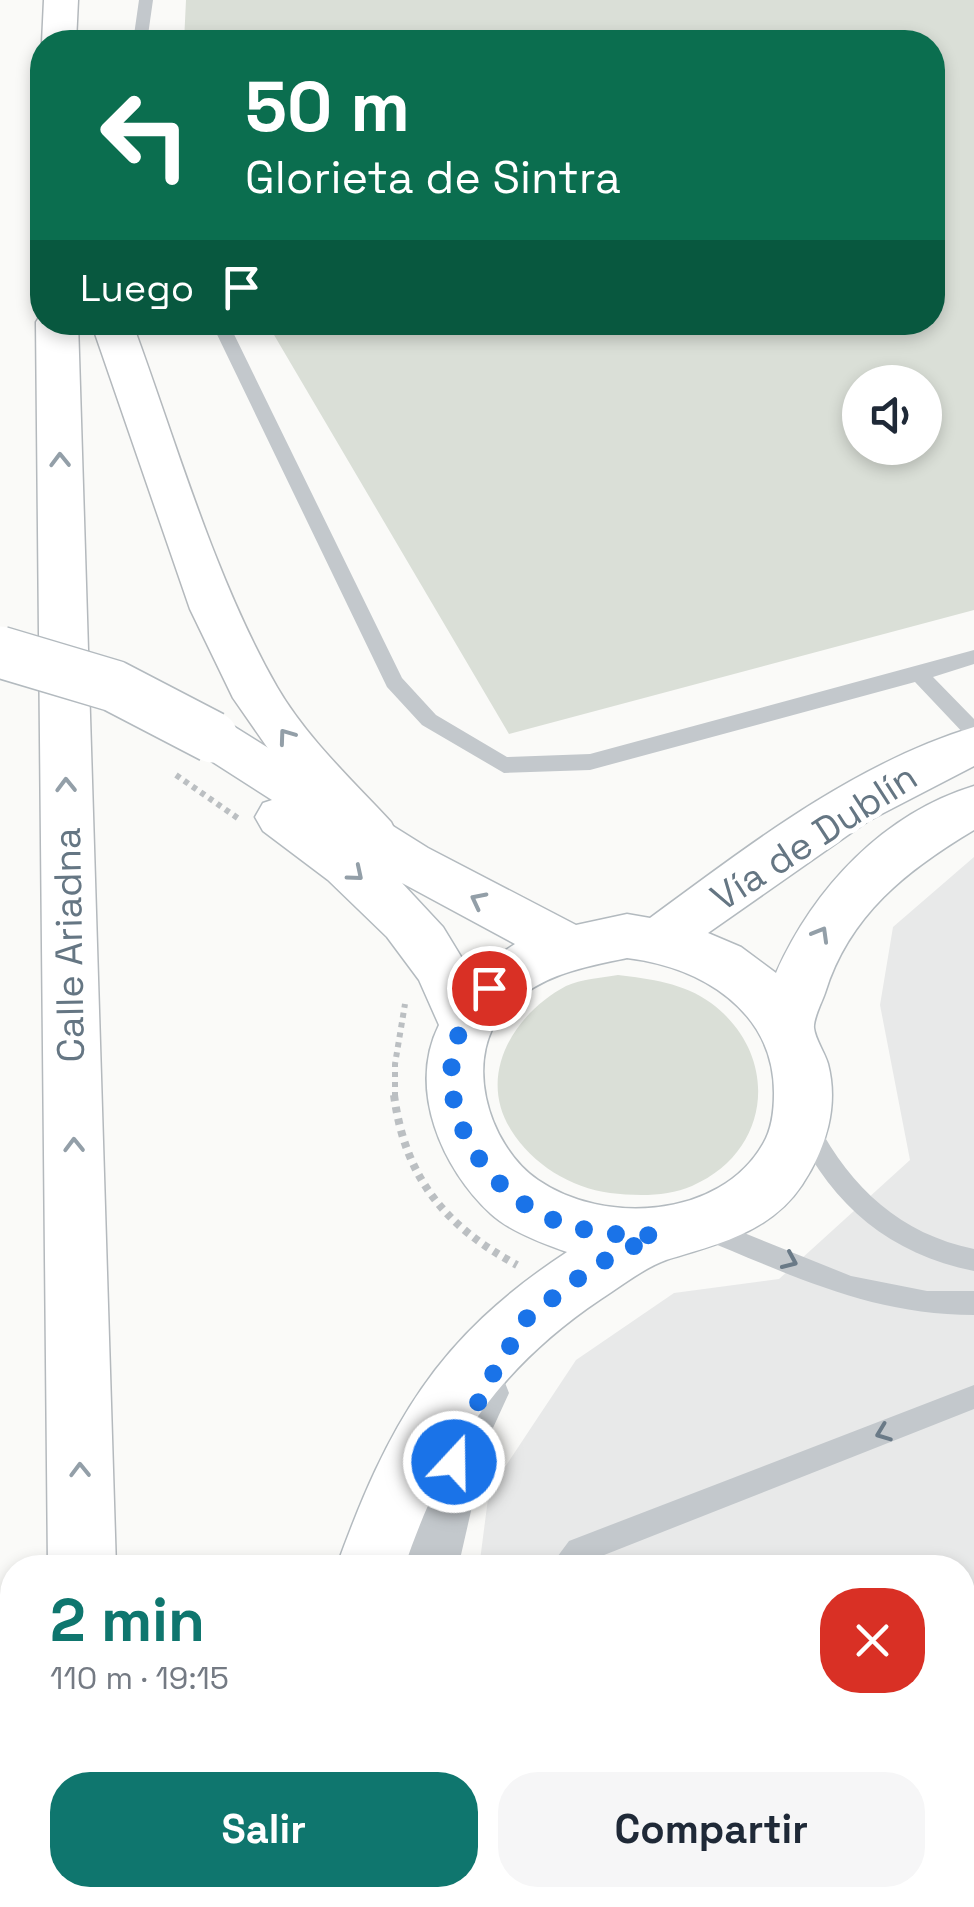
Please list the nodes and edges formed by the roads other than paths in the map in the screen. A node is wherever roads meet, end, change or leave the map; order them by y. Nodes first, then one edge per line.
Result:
1 (61, 0) edge
2 (146, 0) edge
3 (60, 30) edge
4 (142, 30) edge
5 (57, 335) edge
6 (116, 335) edge
7 (225, 335) edge
8 (0, 652) edge
9 (974, 657) edge
10 (919, 674) junction
11 (0, 678) edge
12 (974, 732) edge
13 (974, 745) edge
14 (191, 756) junction
15 (974, 805) edge
16 (372, 836) junction
17 (660, 940) junction
18 (564, 944) junction
19 (465, 1022) junction
20 (787, 1024) junction
21 (804, 1119) junction
22 (677, 1231) junction
23 (974, 1260) edge
24 (524, 1293) junction
25 (974, 1304) edge
26 (974, 1397) edge
27 (82, 1555) edge
28 (375, 1555) edge
29 (433, 1555) edge
30 (575, 1555) edge

1 - 3 main road
2 - 4 lane
27 -> 5 main road, Calle Ariadna
16 -> 6 main road
7 - 10 lane
8 - 14 main road, bridge
9 - 10 lane
10 - 12 lane
11 - 14 main road
13 - 17 main road, Vía de Dublín
14 - 16 main road
14 -> 19 main road
20 -> 15 main road, Vía de Dublín
18 -> 16 main road
17 - 18 main road
17 - 20 main road
18 - 19 main road
19 - 22 main road
20 - 21 main road
21 - 22 main road
21 - 23 lane
22 - 24 main road
22 -> 25 lane
24 - 28 main road
24 - 29 street
26 -> 30 lane

